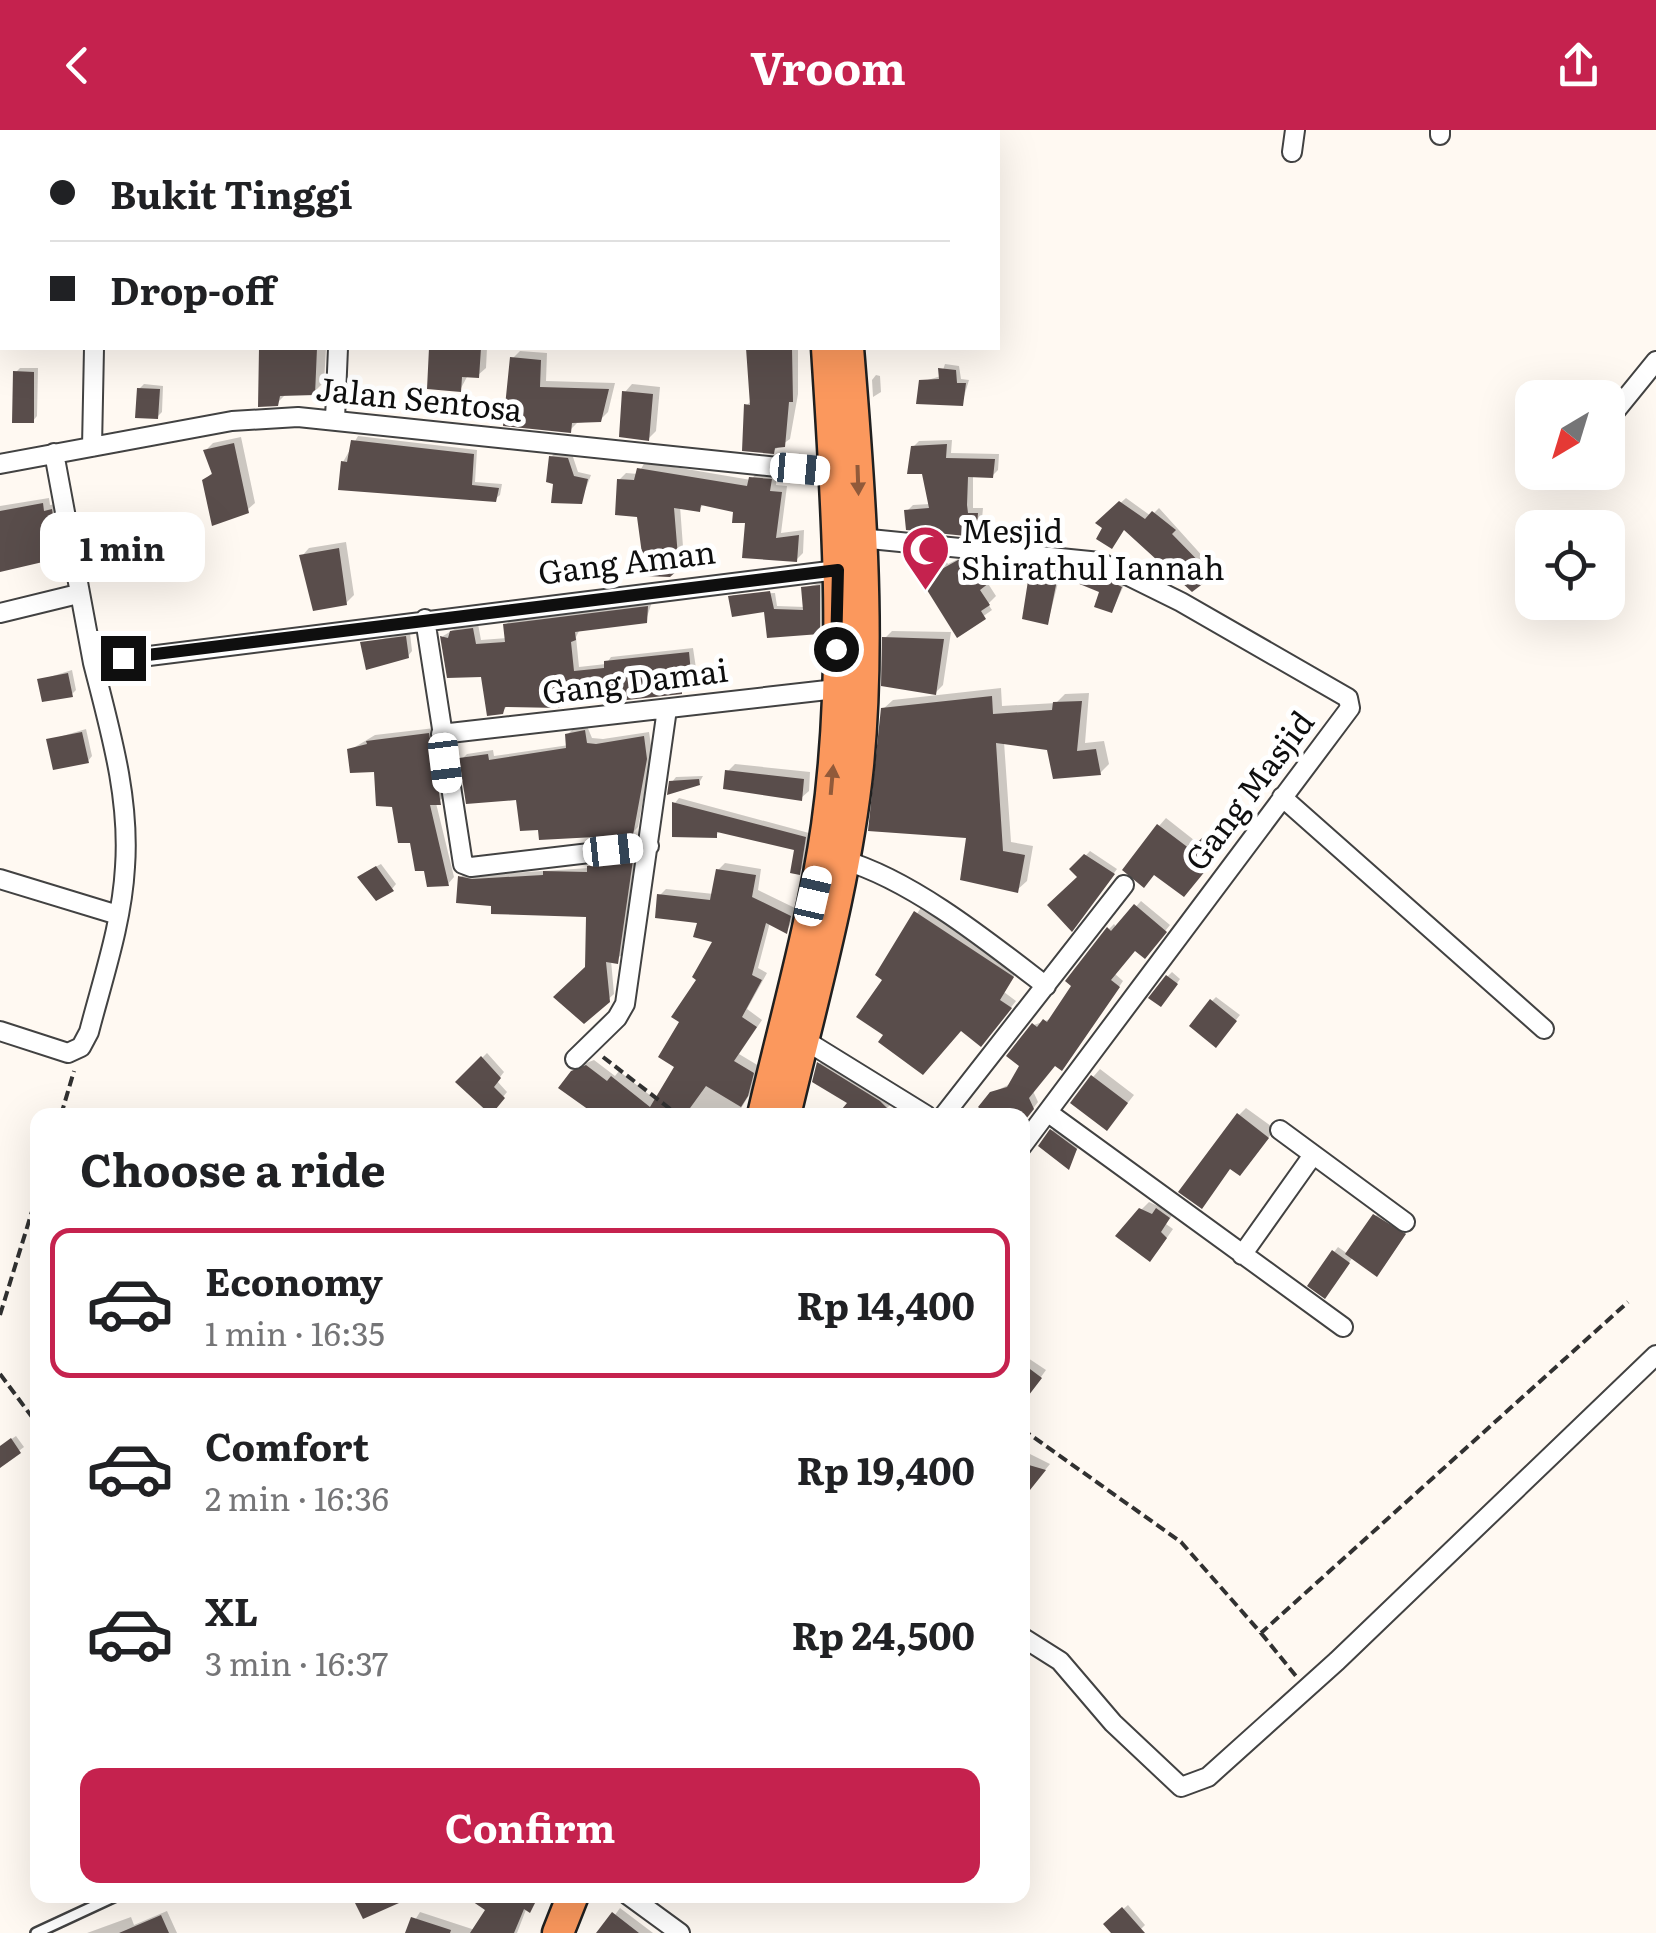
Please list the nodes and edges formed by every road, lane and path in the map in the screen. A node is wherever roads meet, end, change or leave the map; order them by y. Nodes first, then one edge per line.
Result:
1 (1294, 130) edge
2 (1292, 152) dead end
3 (94, 350) edge
4 (338, 350) edge
5 (827, 350) edge
6 (848, 350) edge
7 (1656, 361) edge
8 (1625, 399) edge
9 (335, 419) junction
10 (92, 447) junction
11 (54, 454) junction
12 (0, 464) edge
13 (835, 472) junction
14 (860, 538) junction
15 (838, 570) junction
16 (78, 594) junction
17 (0, 613) edge
18 (425, 619) junction
19 (94, 663) junction
20 (836, 689) junction
21 (667, 709) junction
22 (441, 734) junction
23 (1282, 797) junction
24 (649, 846) junction
25 (843, 860) junction
26 (0, 879) edge
27 (1124, 885) dead end
28 (118, 915) junction
29 (1046, 986) junction
30 (1544, 1029) dead end
31 (0, 1031) edge
32 (803, 1038) junction
33 (81, 1047) junction
34 (581, 1052) joint
35 (63, 1108) edge
36 (667, 1108) edge
37 (764, 1108) edge
38 (787, 1108) edge
39 (915, 1108) edge
40 (950, 1108) edge
41 (1050, 1114) junction
42 (1280, 1130) dead end
43 (1030, 1137) edge
44 (1313, 1156) junction
45 (30, 1218) edge
46 (1405, 1222) dead end
47 (1242, 1255) junction
48 (1628, 1302) dead end
49 (0, 1315) edge
50 (1343, 1327) dead end
51 (1656, 1355) edge
52 (0, 1374) edge
53 (30, 1414) edge
54 (1030, 1435) edge
55 (1260, 1633) junction
56 (1030, 1642) edge
57 (1306, 1688) junction
58 (101, 1903) edge
59 (548, 1903) edge
60 (570, 1903) edge
61 (639, 1903) edge
62 (36, 1933) edge
63 (536, 1933) edge
64 (558, 1933) edge
65 (680, 1933) edge

1 - 2 street
3 - 10 street
4 - 9 street
5 - 13 highway
6 -> 14 highway
7 - 8 street
9 - 10 street, Jalan Sentosa
9 - 13 street, Jalan Sentosa
10 - 11 street, Jalan Sentosa
11 - 12 street, Jalan Sentosa
11 - 16 street
13 - 15 highway
14 - 23 street, Gang Masjid
14 - 25 highway
15 - 18 street, Gang Aman
15 - 20 highway
16 - 17 street
16 - 19 street
18 - 19 street, Gang Aman
18 - 22 street
19 - 28 street
20 - 21 street, Gang Damai
37 -> 20 highway
21 - 22 street, Gang Damai
21 - 24 street
22 - 24 street
23 - 30 street
23 - 41 street, Gang Masjid
24 - 34 street
25 - 29 street
25 - 32 highway
26 - 28 street
27 - 29 street
28 - 33 street
29 - 40 street
31 - 33 street
32 - 38 highway
32 - 39 street
33 - 35 path
34 - 36 path
41 - 43 street, Gang Masjid
41 - 47 street
42 - 44 street
44 - 46 street
44 - 47 street
45 - 49 path
47 - 50 street
48 - 55 path
51 - 57 street
52 - 53 path
54 - 55 path
55 - 57 path
56 - 57 street
58 - 62 lane
59 - 63 highway
60 - 64 highway
61 - 65 street

